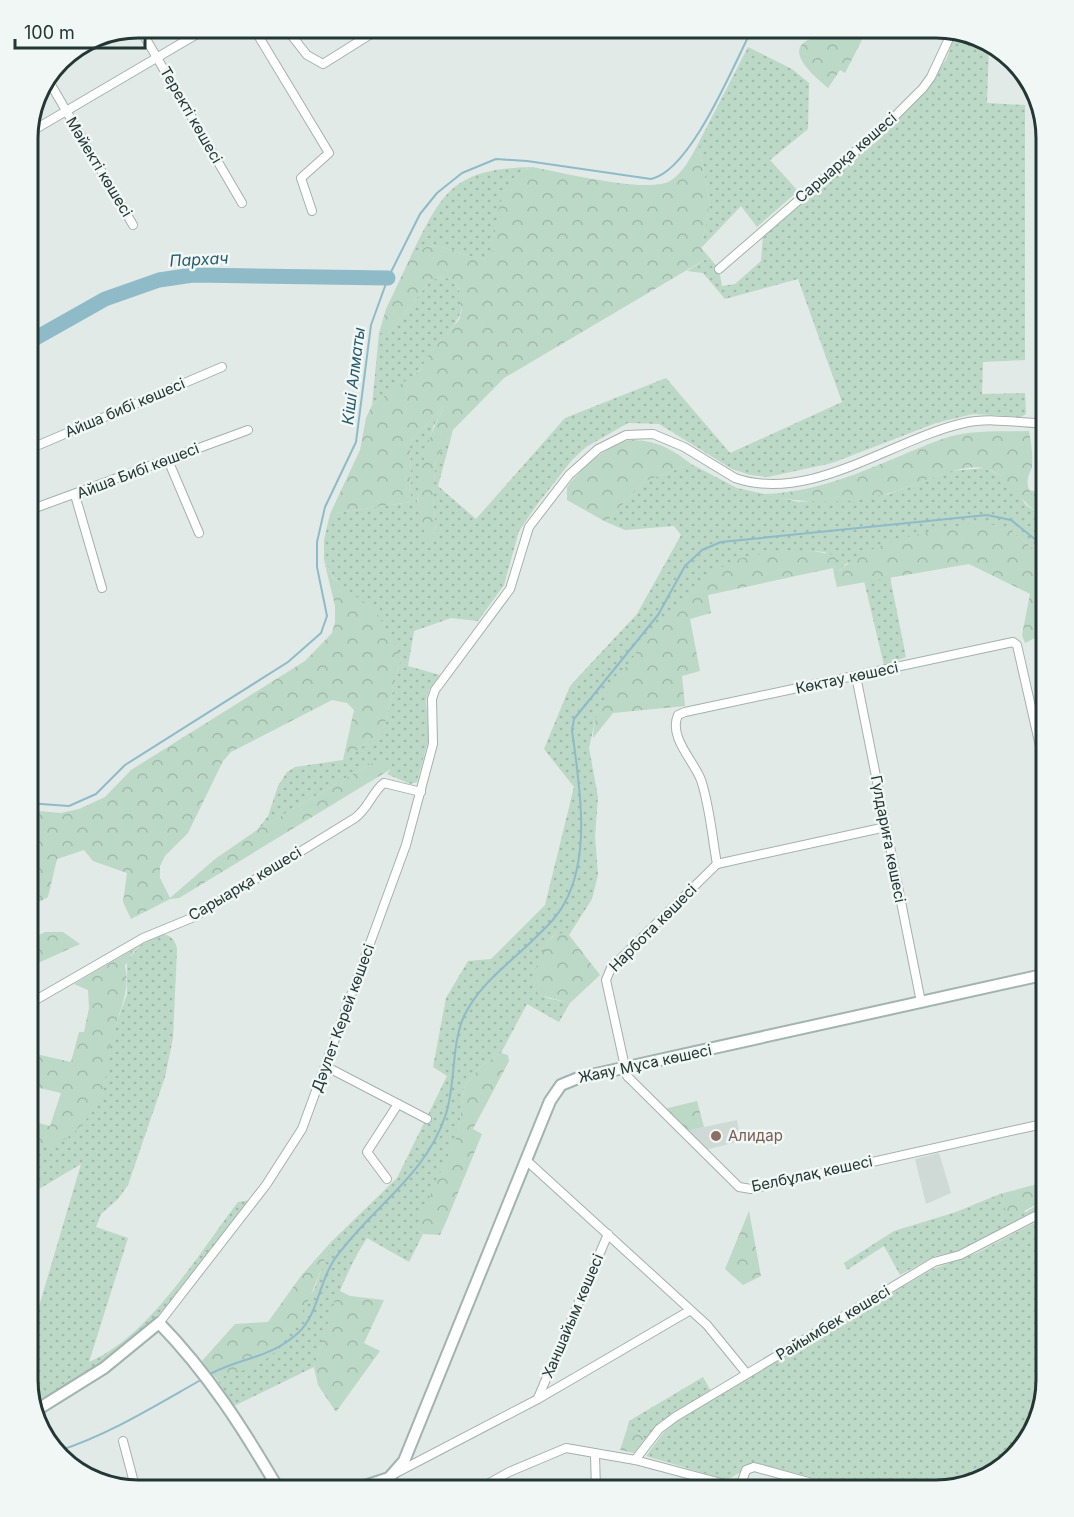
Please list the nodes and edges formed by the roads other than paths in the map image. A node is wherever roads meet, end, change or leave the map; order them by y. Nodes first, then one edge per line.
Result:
1 (146, 38) edge
2 (191, 38) edge
3 (260, 38) edge
4 (294, 38) edge
5 (364, 38) edge
6 (948, 39) edge
7 (158, 58) junction
8 (52, 87) edge
9 (66, 111) junction
10 (39, 127) edge
11 (242, 203) dead end
12 (312, 211) dead end
13 (134, 225) dead end
14 (719, 269) dead end
15 (222, 367) dead end
16 (1036, 424) edge
17 (248, 430) dead end
18 (38, 445) edge
19 (168, 460) junction
20 (75, 495) junction
21 (38, 507) edge
22 (199, 533) dead end
23 (102, 588) dead end
24 (856, 676) junction
25 (1036, 729) edge
26 (421, 792) junction
27 (886, 827) junction
28 (717, 864) junction
29 (1036, 976) edge
30 (38, 999) edge
31 (921, 1002) junction
32 (327, 1066) junction
33 (624, 1068) junction
34 (398, 1104) junction
35 (427, 1119) dead end
36 (1036, 1125) edge
37 (526, 1160) junction
38 (387, 1179) dead end
39 (1036, 1216) edge
40 (608, 1234) junction
41 (689, 1311) junction
42 (159, 1323) junction
43 (747, 1374) junction
44 (538, 1399) junction
45 (42, 1407) edge
46 (123, 1442) dead end
47 (595, 1455) junction
48 (635, 1460) junction
49 (394, 1475) junction
50 (133, 1479) edge
51 (273, 1479) edge
52 (382, 1479) edge
53 (498, 1479) edge
54 (596, 1480) edge
55 (706, 1480) edge
56 (742, 1480) edge
57 (801, 1480) edge

1 - 7 street, Теректі көшесі
2 - 7 street
3 - 12 street
4 - 5 street
6 - 14 street, Сарыарқа көшесі
7 - 9 street
7 - 11 street, Теректі көшесі
8 - 9 street, Мәйекті көшесі
9 - 10 street
9 - 13 street, Мәйекті көшесі
15 - 18 street, Айша бибі көшесі
16 - 26 street, Дәулет Керей көшесі
17 - 19 street, Айша Бибі көшесі
19 - 20 street, Айша Бибі көшесі
19 - 22 street
20 - 21 street, Айша Бибі көшесі
20 - 23 street
24 - 25 street, Көктау көшесі
24 - 27 street, Гүлдариға көшесі
24 - 28 street, Көктау көшесі
26 - 30 street, Сарыарқа көшесі
26 - 32 street, Дәулет Керей көшесі
27 - 28 street
27 - 31 street, Гүлдариға көшесі
28 - 33 street, Нарбота көшесі
29 - 31 street, Жаяу Мұса көшесі
31 - 33 street, Жаяу Мұса көшесі
32 - 34 street
32 - 42 street, Дәулет Керей көшесі
33 - 36 street, Белбұлақ көшесі
33 - 37 street, Жаяу Мұса көшесі
34 - 35 street
34 - 38 street
37 - 40 street
37 - 49 street, Жаяу Мұса көшесі
39 - 43 street, Райымбек көшесі
40 - 41 street
40 - 44 street, Ханшайым көшесі
41 - 43 street
41 - 44 street, Ханшайым көшесі
42 - 45 street, Дәулет Керей көшесі
42 - 51 street
43 - 48 street, Райымбек көшесі
44 - 49 street, Ханшайым көшесі
46 - 50 street
47 - 48 street
47 - 53 street
47 - 54 street
48 - 55 street
49 - 52 street
56 - 57 street

